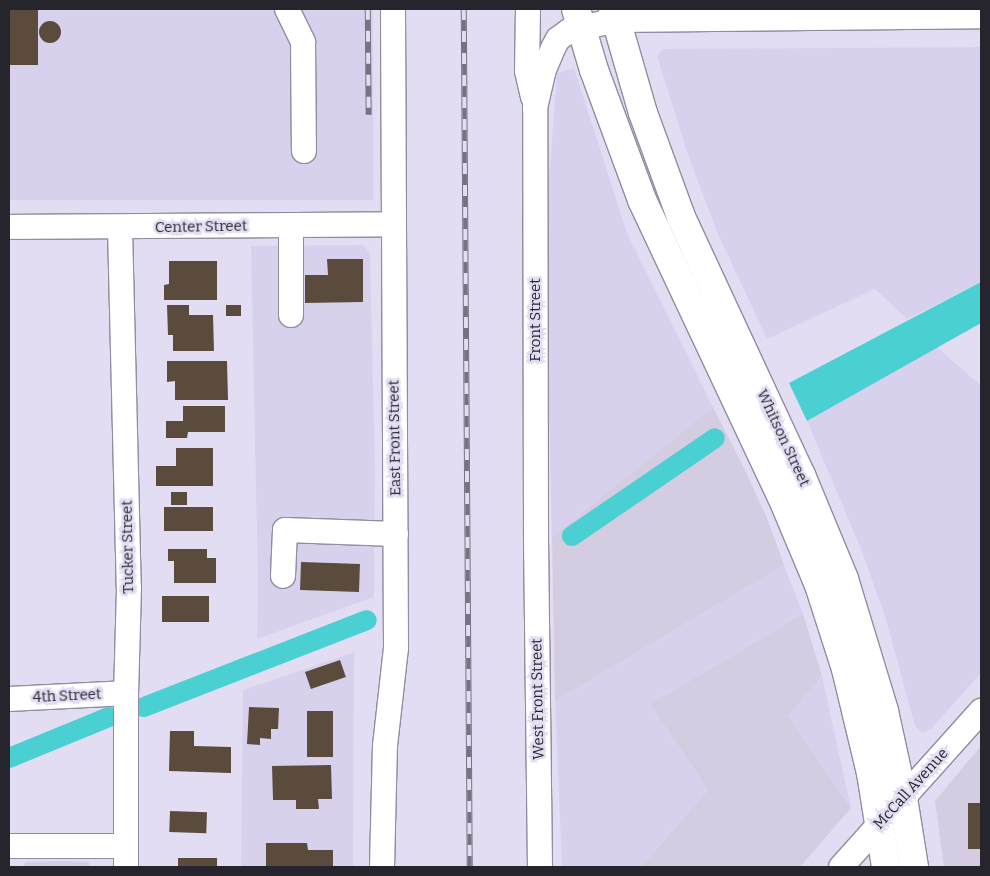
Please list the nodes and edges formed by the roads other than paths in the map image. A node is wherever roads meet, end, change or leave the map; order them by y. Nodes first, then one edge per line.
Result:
1 (287, 9) edge
2 (393, 9) edge
3 (528, 9) edge
4 (614, 14) edge
5 (981, 16) edge
6 (578, 18) edge
7 (535, 108) junction
8 (304, 151) dead end
9 (393, 224) junction
10 (291, 226) junction
11 (9, 227) edge
12 (120, 228) junction
13 (291, 315) dead end
14 (536, 531) joint
15 (396, 534) junction
16 (284, 576) dead end
17 (126, 693) junction
18 (9, 699) edge
19 (981, 711) edge
20 (903, 798) junction
21 (880, 824) junction
22 (9, 846) edge
23 (126, 857) edge
24 (382, 867) edge
25 (540, 867) edge
26 (841, 867) edge
27 (886, 867) edge
28 (914, 867) edge

1 - 8 street
2 - 9 street, East Front Street
3 - 7 street, Front Street
4 - 5 street, Front Street
4 - 6 street, Front Street
4 - 20 main road, Whitson Street
6 - 7 street, Front Street
6 - 21 main road, Whitson Street
7 - 14 street, Front Street
9 - 10 street, Center Street
9 - 15 street, East Front Street
10 - 12 street, Center Street
10 - 13 street
11 - 12 street, Center Street
12 - 17 street, Tucker Street
14 - 25 street, West Front Street
15 - 16 street
15 - 24 street, East Front Street
17 - 18 street, 4th Street
17 - 23 street, Tucker Street
19 - 20 street, McCall Avenue
20 - 21 street, McCall Avenue
20 - 28 main road, Whitson Street
21 - 26 street, McCall Avenue
21 - 27 main road, Whitson Street
22 - 23 street

